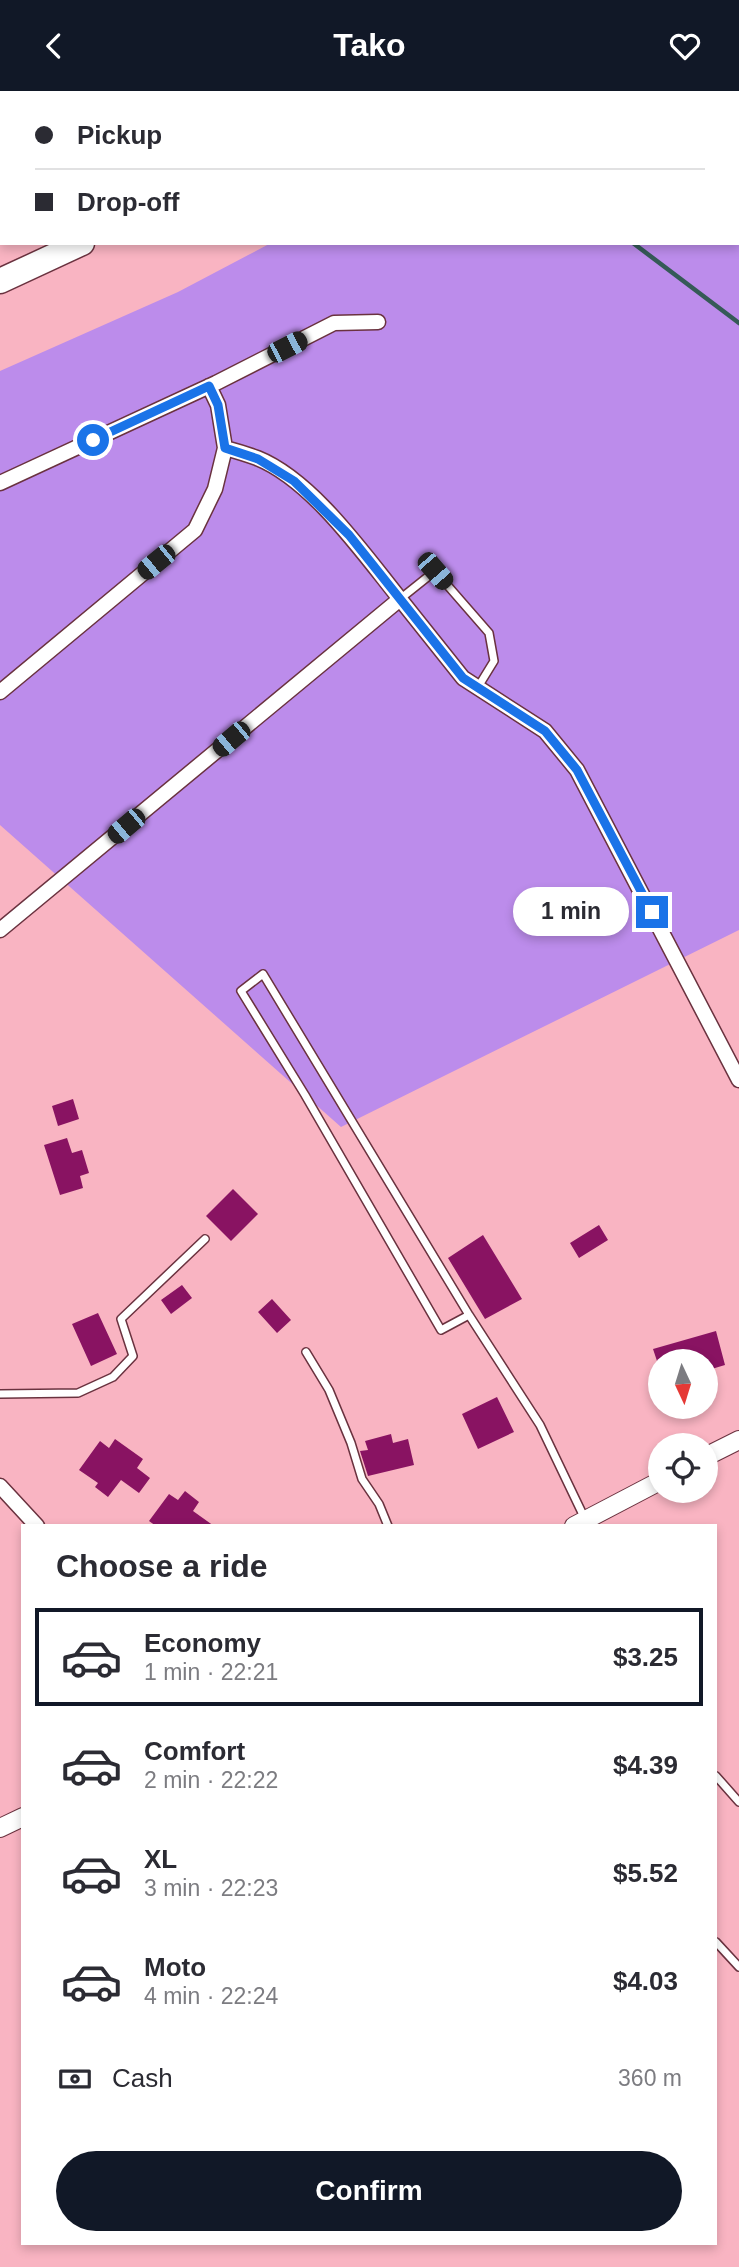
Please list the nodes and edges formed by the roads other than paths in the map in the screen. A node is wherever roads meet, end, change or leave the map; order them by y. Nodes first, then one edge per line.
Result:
1 (78, 245) edge
2 (0, 281) edge
3 (378, 322) dead end
4 (209, 386) junction
5 (225, 448) junction
6 (0, 482) edge
7 (400, 600) junction
8 (478, 688) junction
9 (0, 692) edge
10 (0, 930) edge
11 (739, 1080) edge
12 (205, 1239) dead end
13 (469, 1315) junction
14 (306, 1352) dead end
15 (0, 1394) edge
16 (739, 1440) edge
17 (718, 1450) edge
18 (0, 1486) edge
19 (648, 1487) edge
20 (580, 1523) edge
21 (35, 1524) edge
22 (387, 1524) edge
23 (717, 1777) edge
24 (739, 1802) edge
25 (21, 1818) edge
26 (0, 1828) edge
27 (717, 1943) edge
28 (739, 1967) edge

1 - 2 highway
3 - 4 street
4 - 5 street
4 - 6 street
5 - 7 street
5 - 9 street
7 - 8 street
7 - 8 lane
7 - 10 street
8 - 11 street
12 - 15 lane
13 - 13 lane
13 - 20 lane
14 - 22 lane
16 - 17 street
18 - 21 street
19 - 20 street
23 - 24 lane
25 - 26 street
27 - 28 lane

